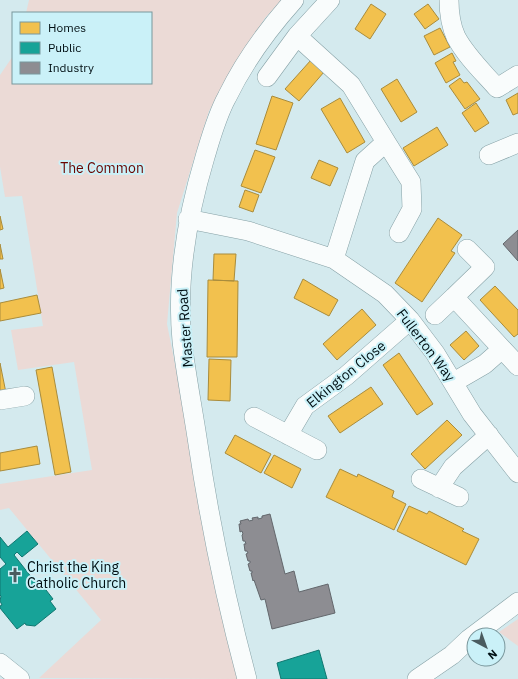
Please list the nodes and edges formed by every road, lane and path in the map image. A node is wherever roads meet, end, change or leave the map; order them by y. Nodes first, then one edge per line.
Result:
1 (294, 0) edge
2 (330, 0) edge
3 (448, 0) edge
4 (297, 36) junction
5 (518, 75) edge
6 (267, 77) dead end
7 (386, 142) junction
8 (518, 143) edge
9 (489, 155) dead end
10 (188, 219) junction
11 (399, 233) dead end
12 (468, 249) dead end
13 (334, 259) junction
14 (454, 297) junction
15 (435, 314) dead end
16 (410, 320) junction
17 (502, 349) junction
18 (518, 366) edge
19 (454, 382) junction
20 (25, 396) dead end
21 (0, 400) edge
22 (254, 418) dead end
23 (288, 435) junction
24 (489, 435) junction
25 (317, 450) dead end
26 (518, 473) edge
27 (421, 479) dead end
28 (439, 488) junction
29 (459, 498) dead end
30 (518, 602) edge
31 (452, 655) junction
32 (0, 663) edge
33 (20, 679) edge
34 (247, 679) edge
35 (417, 679) edge
36 (437, 679) edge

1 - 10 street, Master Road
2 - 4 street
3 - 5 street
4 - 6 street
4 - 7 street
7 - 11 street
7 - 13 street
8 - 9 street
10 - 13 street, Fullerton Way
10 - 34 street, Master Road
12 - 14 street
13 - 16 street, Fullerton Way
14 - 15 street
14 - 17 street
16 - 19 street, Fullerton Way
16 - 23 street, Elkington Close
17 - 18 street
17 - 19 street
19 - 24 street, Fullerton Way
20 - 21 street
22 - 23 street
23 - 25 street
24 - 26 street, Fullerton Way
24 - 28 street
27 - 28 street
28 - 29 street
30 - 31 street
31 - 35 street
31 - 36 street
32 - 33 street

